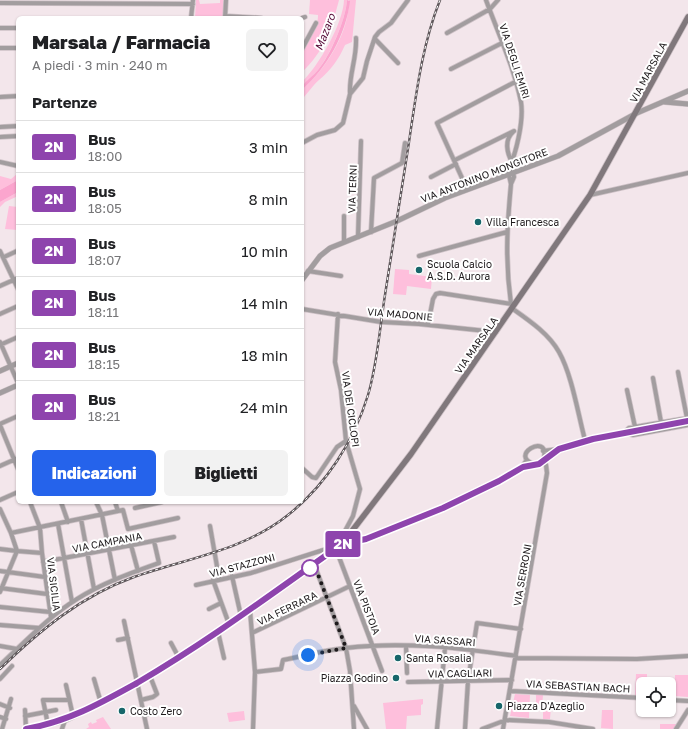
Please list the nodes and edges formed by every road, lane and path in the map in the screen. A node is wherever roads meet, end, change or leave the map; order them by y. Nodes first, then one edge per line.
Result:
1 (226, 0) edge
2 (408, 0) edge
3 (486, 0) edge
4 (498, 0) edge
5 (193, 2) edge
6 (0, 3) edge
7 (490, 9) junction
8 (191, 16) edge
9 (225, 16) edge
10 (688, 17) edge
11 (316, 23) dead end
12 (0, 28) edge
13 (16, 28) edge
14 (447, 32) dead end
15 (356, 38) dead end
16 (375, 39) junction
17 (502, 43) junction
18 (304, 45) edge
19 (0, 48) edge
20 (16, 48) edge
21 (398, 63) dead end
22 (451, 69) dead end
23 (515, 82) junction
24 (688, 91) edge
25 (350, 94) junction
26 (16, 96) edge
27 (0, 97) edge
28 (662, 102) junction
29 (688, 104) edge
30 (637, 113) junction
31 (16, 126) edge
32 (0, 127) edge
33 (519, 129) junction
34 (514, 130) junction
35 (16, 136) edge
36 (0, 137) edge
37 (361, 141) dead end
38 (304, 142) edge
39 (405, 143) dead end
40 (0, 162) edge
41 (455, 162) junction
42 (512, 164) junction
43 (16, 166) edge
44 (514, 173) junction
45 (688, 173) edge
46 (508, 175) junction
47 (431, 177) dead end
48 (511, 184) junction
49 (467, 190) junction
50 (590, 195) junction
51 (344, 216) dead end
52 (371, 232) junction
53 (507, 232) junction
54 (358, 237) junction
55 (344, 242) junction
56 (0, 250) edge
57 (16, 251) edge
58 (419, 256) dead end
59 (4, 257) junction
60 (308, 271) junction
61 (340, 276) dead end
62 (304, 277) edge
63 (16, 279) edge
64 (0, 286) edge
65 (513, 306) junction
66 (16, 307) edge
67 (304, 309) edge
68 (0, 314) edge
69 (338, 314) junction
70 (428, 324) junction
71 (496, 332) junction
72 (16, 338) edge
73 (0, 344) edge
74 (16, 364) edge
75 (11, 366) junction
76 (0, 371) edge
77 (678, 372) dead end
78 (653, 378) dead end
79 (16, 379) edge
80 (16, 385) edge
81 (628, 390) dead end
82 (0, 393) edge
83 (16, 417) edge
84 (688, 419) edge
85 (661, 422) junction
86 (0, 424) edge
87 (688, 425) edge
88 (635, 426) junction
89 (624, 432) junction
90 (585, 440) junction
91 (346, 441) junction
92 (559, 449) junction
93 (543, 451) junction
94 (16, 459) edge
95 (543, 459) junction
96 (527, 460) junction
97 (535, 464) junction
98 (0, 466) edge
99 (523, 467) junction
100 (304, 470) edge
101 (547, 473) junction
102 (16, 493) edge
103 (0, 500) edge
104 (31, 504) edge
105 (62, 504) edge
106 (97, 504) edge
107 (116, 504) edge
108 (153, 504) edge
109 (135, 508) dead end
110 (0, 510) edge
111 (118, 511) junction
112 (102, 514) junction
113 (178, 518) dead end
114 (81, 519) junction
115 (68, 522) junction
116 (58, 524) junction
117 (210, 526) dead end
118 (40, 528) junction
119 (353, 532) junction
120 (11, 533) junction
121 (174, 537) dead end
122 (154, 541) junction
123 (361, 541) junction
124 (131, 545) junction
125 (338, 547) junction
126 (0, 549) edge
127 (109, 549) junction
128 (17, 551) junction
129 (42, 553) junction
130 (314, 553) junction
131 (87, 554) junction
132 (64, 558) junction
133 (43, 562) junction
134 (316, 563) junction
135 (0, 571) edge
136 (138, 571) junction
137 (9, 572) junction
138 (232, 576) junction
139 (45, 577) junction
140 (219, 578) junction
141 (115, 580) junction
142 (213, 580) junction
143 (196, 585) dead end
144 (350, 586) junction
145 (94, 589) junction
146 (1, 590) edge
147 (47, 594) junction
148 (327, 598) junction
149 (72, 602) junction
150 (221, 603) junction
151 (0, 607) edge
152 (209, 609) dead end
153 (250, 610) junction
154 (50, 615) junction
155 (241, 616) junction
156 (124, 621) dead end
157 (229, 624) junction
158 (0, 625) edge
159 (39, 628) junction
160 (521, 629) junction
161 (218, 632) junction
162 (252, 633) junction
163 (128, 638) junction
164 (118, 640) dead end
165 (171, 643) dead end
166 (0, 646) edge
167 (227, 646) dead end
168 (406, 646) junction
169 (222, 647) junction
170 (373, 647) junction
171 (346, 648) junction
172 (445, 648) junction
173 (17, 649) junction
174 (473, 650) junction
175 (688, 656) edge
176 (516, 657) junction
177 (179, 658) junction
178 (224, 658) dead end
179 (0, 665) edge
180 (12, 666) dead end
181 (382, 671) dead end
182 (255, 672) junction
183 (407, 673) dead end
184 (150, 676) junction
185 (0, 678) edge
186 (94, 679) dead end
187 (512, 680) junction
188 (442, 681) junction
189 (468, 681) junction
190 (137, 682) junction
191 (408, 682) dead end
192 (66, 685) dead end
193 (511, 691) junction
194 (636, 698) edge
195 (11, 699) dead end
196 (69, 700) junction
197 (141, 700) junction
198 (676, 700) edge
199 (58, 701) junction
200 (688, 701) edge
201 (102, 703) junction
202 (0, 704) edge
203 (353, 704) junction
204 (10, 708) junction
205 (25, 710) dead end
206 (688, 710) edge
207 (46, 712) junction
208 (153, 713) dead end
209 (25, 716) junction
210 (74, 716) junction
211 (144, 716) junction
212 (0, 717) edge
213 (6, 719) junction
214 (65, 720) junction
215 (506, 720) junction
216 (45, 726) edge
217 (583, 728) edge
218 (2, 729) edge
219 (26, 729) edge
220 (62, 729) edge
221 (147, 729) edge
222 (253, 729) edge
223 (354, 729) edge
224 (368, 729) edge
225 (437, 729) edge
226 (466, 729) edge
227 (482, 729) edge
228 (503, 729) edge
229 (593, 729) edge
230 (676, 729) edge

1 - 9 street
2 - 16 street
3 - 7 street, VIA DEGLI EMIRI
4 - 7 street
5 - 6 street
5 - 8 street
7 - 14 street
7 - 17 street, VIA DEGLI EMIRI
10 - 30 main road, VIA MARSALA
11 - 18 street
12 - 13 street
15 - 25 street
16 - 21 street
16 - 25 street
17 - 22 street
17 - 23 street, VIA DEGLI EMIRI
19 - 20 street
23 - 33 street, VIA DEGLI EMIRI
23 - 41 street
24 - 28 street, VIA ANTONINO MONGITORE
25 - 38 street
26 - 27 street
28 - 29 street
28 - 30 street, VIA ANTONINO MONGITORE
30 - 44 street, VIA ANTONINO MONGITORE
30 - 50 main road, VIA MARSALA
31 - 32 street
33 - 34 street
33 - 42 street, VIA DEGLI EMIRI
34 - 41 street
34 - 42 street, VIA DEGLI EMIRI
35 - 36 street
37 - 54 street, VIA TERNI
39 - 52 street
40 - 43 street
41 - 47 street
41 - 49 street
42 - 44 street, VIA DEGLI EMIRI
42 - 46 street, VIA DEGLI EMIRI
44 - 46 street, VIA ANTONINO MONGITORE
44 - 48 street
45 - 50 street
46 - 48 street
46 - 49 street, VIA ANTONINO MONGITORE
48 - 53 street
49 - 52 street, VIA ANTONINO MONGITORE
50 - 65 main road, VIA MARSALA
51 - 55 street
52 - 54 street, VIA ANTONINO MONGITORE
53 - 58 street
53 - 65 street
54 - 55 street, VIA ANTONINO MONGITORE
55 - 60 street, VIA ANTONINO MONGITORE
56 - 59 street
57 - 59 street
59 - 63 street
60 - 61 street
60 - 62 street, VIA ANTONINO MONGITORE
63 - 64 street
65 - 70 street
65 - 71 main road, VIA MARSALA
65 - 90 street
66 - 68 street
67 - 69 street, VIA MADONIE
69 - 70 street, VIA MADONIE
69 - 91 street, VIA DEI CICLOPI
70 - 71 street, VIA MADONIE
71 - 119 main road, VIA MARSALA
72 - 73 street
73 - 75 street
74 - 75 street
75 - 76 street
75 - 79 street
77 - 84 street
78 - 85 street
80 - 82 street
81 - 88 street
83 - 86 street
84 - 85 street
84 - 89 street
85 - 88 street
86 - 94 street
87 - 89 street
88 - 89 street
89 - 90 street
90 - 92 street
91 - 100 street
91 - 125 street, VIA DEI CICLOPI
92 - 93 street
92 - 95 street
93 - 95 street
93 - 96 street
94 - 98 street
95 - 97 street
95 - 101 street, VIA SERRONI
96 - 97 street
96 - 99 street
97 - 99 street
97 - 101 street
99 - 123 street, VIA STAZZONI
101 - 160 street, VIA SERRONI
102 - 103 street
104 - 118 street, VIA SICILIA
105 - 115 street
106 - 112 street
107 - 111 street
108 - 109 street
110 - 120 street
111 - 112 street
111 - 113 street
112 - 114 street
112 - 127 street
114 - 115 street
114 - 131 street
115 - 116 street
116 - 118 street
116 - 132 street
117 - 140 street
118 - 120 street
118 - 129 street, VIA SICILIA
119 - 123 street
119 - 125 main road, VIA MARSALA
120 - 128 street
121 - 122 street, VIA CAMPANIA
122 - 124 street, VIA CAMPANIA
122 - 136 street
123 - 125 street, VIA STAZZONI
124 - 127 street, VIA CAMPANIA
124 - 136 street
125 - 130 street, VIA STAZZONI
125 - 134 main road, VIA MARSALA
125 - 144 street, VIA PISTOIA
126 - 128 street
127 - 131 street, VIA CAMPANIA
127 - 141 street
128 - 129 street
128 - 137 street
129 - 133 street, VIA SICILIA
130 - 134 street
130 - 138 street, VIA STAZZONI
131 - 132 street, VIA CAMPANIA
131 - 145 street
132 - 133 street, VIA CAMPANIA
132 - 149 street
133 - 139 street, VIA SICILIA
134 - 148 street
134 - 153 main road, VIA MARSALA
135 - 137 street
136 - 141 street
137 - 139 street
137 - 146 street
138 - 140 street, VIA STAZZONI
138 - 155 street
139 - 147 street, VIA SICILIA
140 - 142 street, VIA STAZZONI
141 - 145 street
142 - 143 street, VIA STAZZONI
142 - 150 street
144 - 148 street, VIA FERRARA
144 - 170 street, VIA PISTOIA
145 - 149 street
146 - 147 street
147 - 154 street, VIA SICILIA
148 - 162 street, VIA FERRARA
148 - 171 street
149 - 154 street
150 - 152 street
150 - 157 street
151 - 154 street
153 - 155 main road, VIA MARSALA
153 - 162 street
154 - 159 street
155 - 157 main road, VIA MARSALA
156 - 163 street
157 - 161 main road, VIA MARSALA
158 - 159 street
159 - 173 street
160 - 174 street
160 - 176 street, VIA SERRONI
161 - 169 street
161 - 177 main road, VIA MARSALA
162 - 182 street
163 - 164 street
163 - 190 street
165 - 177 street
166 - 173 street
167 - 169 street
168 - 170 street, VIA SASSARI
168 - 172 street, VIA SASSARI
168 - 183 street
169 - 178 street
170 - 171 street, VIA SASSARI
170 - 181 street, VIA PISTOIA
171 - 182 street, VIA SASSARI
171 - 203 street
172 - 174 street, VIA SASSARI
172 - 188 street
173 - 179 street
174 - 176 street, VIA SASSARI
174 - 189 street
175 - 176 street, VIA SASSARI
176 - 187 street, VIA SERRONI
177 - 184 main road, VIA MARSALA
180 - 185 street
182 - 222 street
184 - 190 main road, VIA MARSALA
184 - 197 street
186 - 201 street
187 - 189 street, VIA CAGLIARI
187 - 193 street
188 - 189 street, VIA CAGLIARI
188 - 191 street, VIA CAGLIARI
188 - 225 street
189 - 226 street
190 - 197 street
190 - 201 main road, VIA MARSALA
192 - 196 street
193 - 194 street, VIA SEBASTIAN BACH
193 - 215 street
195 - 204 street
196 - 199 street
196 - 210 street
197 - 211 street
198 - 200 street
199 - 207 street
199 - 207 street
201 - 210 main road, VIA MARSALA
202 - 204 street
203 - 223 street
203 - 224 street
204 - 213 street
205 - 209 street
206 - 230 street
207 - 209 street
207 - 216 street
208 - 211 street
209 - 219 street
210 - 214 main road, VIA MARSALA
211 - 221 street
212 - 213 street
213 - 218 street
214 - 216 main road, VIA MARSALA
214 - 220 street
215 - 217 street
215 - 227 street
215 - 228 street
216 - 219 main road, VIA MARSALA
217 - 229 street

